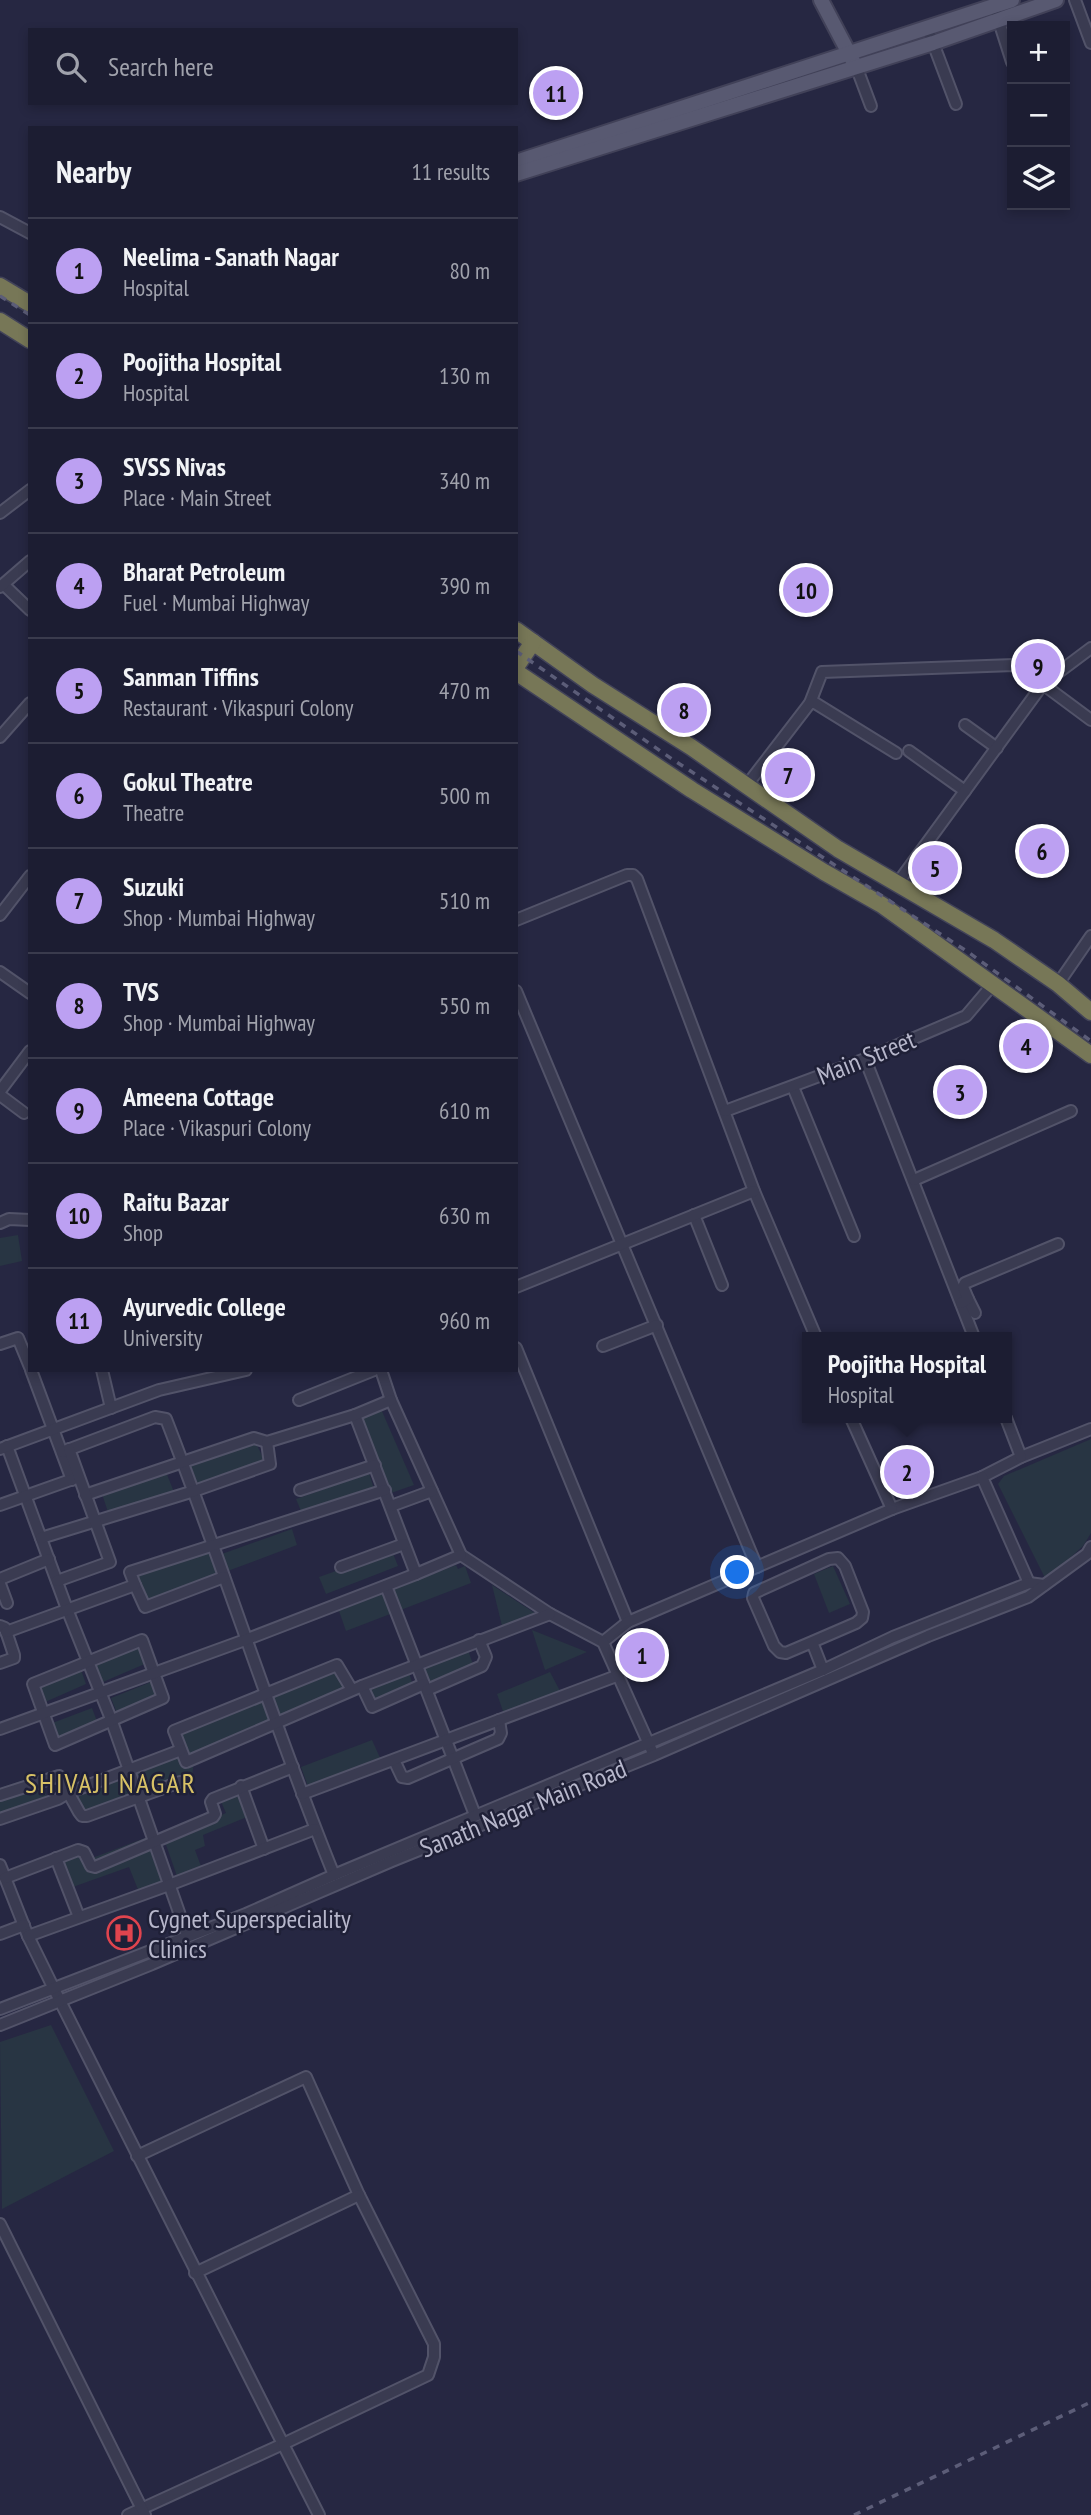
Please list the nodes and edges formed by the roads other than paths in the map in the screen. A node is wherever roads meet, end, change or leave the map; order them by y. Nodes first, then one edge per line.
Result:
1 (821, 0) edge
2 (1012, 0) edge
3 (1056, 0) edge
4 (1075, 0) edge
5 (996, 13) junction
6 (927, 27) junction
7 (933, 43) junction
8 (1091, 43) edge
9 (1007, 47) edge
10 (848, 52) junction
11 (856, 66) junction
12 (957, 104) dead end
13 (871, 106) dead end
14 (518, 161) edge
15 (518, 173) edge
16 (0, 217) edge
17 (28, 232) edge
18 (0, 286) edge
19 (28, 303) edge
20 (0, 321) edge
21 (28, 339) edge
22 (28, 492) edge
23 (0, 513) edge
24 (28, 563) edge
25 (2, 586) edge
26 (28, 608) edge
27 (518, 631) edge
28 (533, 642) junction
29 (1091, 648) edge
30 (518, 667) edge
31 (518, 671) edge
32 (1043, 684) junction
33 (810, 703) junction
34 (28, 705) edge
35 (1091, 720) edge
36 (965, 726) dead end
37 (0, 737) edge
38 (997, 748) junction
39 (909, 751) dead end
40 (895, 754) dead end
41 (747, 785) junction
42 (965, 791) junction
43 (838, 849) junction
44 (824, 872) junction
45 (28, 879) edge
46 (897, 884) junction
47 (0, 915) edge
48 (518, 919) edge
49 (1091, 936) edge
50 (0, 972) edge
51 (994, 983) junction
52 (1058, 984) junction
53 (28, 992) edge
54 (518, 996) edge
55 (1091, 1012) edge
56 (28, 1054) edge
57 (1091, 1055) edge
58 (865, 1059) junction
59 (793, 1087) junction
60 (0, 1093) edge
61 (724, 1111) junction
62 (1071, 1111) dead end
63 (24, 1113) dead end
64 (914, 1180) junction
65 (754, 1191) junction
66 (694, 1215) junction
67 (3, 1218) edge
68 (28, 1220) edge
69 (854, 1236) dead end
70 (623, 1243) junction
71 (1058, 1244) dead end
72 (722, 1285) dead end
73 (518, 1286) edge
74 (968, 1306) junction
75 (657, 1325) junction
76 (814, 1332) edge
77 (973, 1332) edge
78 (0, 1344) edge
79 (603, 1346) dead end
80 (518, 1353) edge
81 (28, 1364) edge
82 (31, 1372) edge
83 (102, 1372) edge
84 (238, 1372) edge
85 (369, 1372) edge
86 (382, 1372) edge
87 (299, 1400) dead end
88 (391, 1400) junction
89 (111, 1408) junction
90 (355, 1415) junction
91 (853, 1423) edge
92 (1008, 1423) edge
93 (54, 1429) junction
94 (1091, 1429) edge
95 (267, 1442) junction
96 (4, 1447) edge
97 (65, 1451) junction
98 (1021, 1457) junction
99 (182, 1461) junction
100 (375, 1465) junction
101 (982, 1477) junction
102 (76, 1478) junction
103 (300, 1490) dead end
104 (385, 1490) junction
105 (194, 1491) junction
106 (432, 1491) junction
107 (85, 1494) junction
108 (26, 1497) junction
109 (0, 1506) edge
110 (391, 1506) junction
111 (892, 1509) junction
112 (95, 1521) junction
113 (41, 1538) junction
114 (404, 1544) junction
115 (213, 1545) junction
116 (1091, 1548) edge
117 (461, 1555) junction
118 (48, 1559) junction
119 (341, 1567) dead end
120 (757, 1567) junction
121 (416, 1574) junction
122 (224, 1577) junction
123 (57, 1581) junction
124 (0, 1582) edge
125 (1029, 1583) junction
126 (135, 1585) junction
127 (386, 1586) junction
128 (1044, 1586) junction
129 (7, 1603) dead end
130 (67, 1609) junction
131 (550, 1615) junction
132 (628, 1622) junction
133 (3, 1629) edge
134 (245, 1640) junction
135 (479, 1640) junction
136 (603, 1642) junction
137 (812, 1642) junction
138 (88, 1661) junction
139 (0, 1663) edge
140 (416, 1665) junction
141 (823, 1670) junction
142 (154, 1672) junction
143 (619, 1675) junction
144 (425, 1687) junction
145 (357, 1688) junction
146 (100, 1691) junction
147 (264, 1694) junction
148 (44, 1714) junction
149 (111, 1719) junction
150 (499, 1720) junction
151 (276, 1724) junction
152 (0, 1729) edge
153 (446, 1740) junction
154 (650, 1744) junction
155 (181, 1750) junction
156 (654, 1755) junction
157 (453, 1759) junction
158 (394, 1760) junction
159 (293, 1767) junction
160 (130, 1769) junction
161 (180, 1782) dead end
162 (242, 1786) junction
163 (68, 1793) junction
164 (302, 1794) junction
165 (0, 1795) edge
166 (140, 1797) junction
167 (475, 1815) junction
168 (0, 1819) edge
169 (315, 1829) junction
170 (154, 1842) junction
171 (264, 1849) junction
172 (56, 1858) junction
173 (0, 1865) edge
174 (334, 1875) junction
175 (5, 1878) junction
176 (169, 1885) junction
177 (13, 1898) junction
178 (0, 1902) edge
179 (79, 1917) junction
180 (26, 1930) junction
181 (0, 1934) edge
182 (187, 1935) junction
183 (54, 1989) junction
184 (60, 2002) junction
185 (0, 2009) edge
186 (0, 2025) edge
187 (137, 2156) junction
188 (359, 2195) junction
189 (0, 2224) edge
190 (195, 2273) junction
191 (283, 2444) junction
192 (143, 2512) edge
193 (128, 2515) edge
194 (319, 2515) edge

1 - 10 main road
2 - 5 main road
3 - 5 main road
4 - 8 street
5 - 6 main road
5 - 7 main road
5 - 9 street
6 - 7 street
6 - 10 main road
7 - 11 main road
7 - 12 street
10 - 11 main road
10 - 14 main road
11 - 13 street
11 - 15 main road
16 - 17 street
18 - 19 highway
20 - 21 highway
22 - 23 street
24 - 25 street
25 - 26 street
27 - 28 highway
28 - 30 highway
28 - 41 highway
29 - 32 street
31 - 44 highway
32 - 33 street
32 - 35 street
32 - 38 street
33 - 40 street
33 - 41 street
34 - 37 street
36 - 38 street
38 - 42 street
39 - 42 street
41 - 43 highway
42 - 46 street
43 - 44 highway
43 - 46 highway
44 - 51 highway
45 - 47 street
46 - 52 highway
48 - 61 street
49 - 52 street
50 - 53 street
51 - 57 highway
51 - 58 street, Main Street
52 - 55 highway
54 - 70 street
56 - 60 street
58 - 59 street, Main Street
58 - 64 street
59 - 61 street, Main Street
59 - 69 street
60 - 63 street
61 - 65 street
62 - 64 street
64 - 74 street
65 - 66 street
65 - 76 street
66 - 70 street
66 - 72 street
67 - 68 street
70 - 73 street
70 - 75 street
71 - 74 street
74 - 77 street
75 - 79 street
75 - 120 street
78 - 81 street
80 - 132 street
82 - 93 street
83 - 89 street
84 - 89 street
85 - 87 street
86 - 88 street
88 - 90 street
88 - 106 street
89 - 93 street
90 - 95 street
90 - 100 street
91 - 111 street
92 - 98 street
93 - 96 street
93 - 97 street
94 - 98 street
95 - 99 street
95 - 105 street
96 - 108 street
97 - 99 street
97 - 102 street
98 - 101 street
99 - 105 street
99 - 107 street
100 - 103 street
100 - 104 street
101 - 111 street
101 - 125 street
102 - 107 street
102 - 108 street
104 - 110 street
104 - 115 street
105 - 112 street
105 - 115 street
106 - 110 street
106 - 117 street
107 - 112 street
108 - 109 street
108 - 113 street
110 - 114 street
111 - 120 street
112 - 113 street
112 - 123 street
113 - 118 street
114 - 119 street
114 - 121 street
115 - 122 street
115 - 126 street
116 - 128 street, Sanath Nagar Main Road
117 - 121 street
117 - 131 street
118 - 123 street
118 - 124 street
120 - 132 street
121 - 127 street
122 - 126 street
122 - 134 street
123 - 130 street
124 - 129 street
125 - 128 street
125 - 141 street
126 - 130 street
127 - 134 street
127 - 140 street
128 - 156 street, Sanath Nagar Main Road
130 - 133 street
130 - 138 street
131 - 135 street
131 - 136 street
132 - 136 street
133 - 139 street
134 - 142 street
134 - 147 street
135 - 140 street
135 - 144 street
136 - 143 street
137 - 137 street
137 - 141 street
138 - 142 street
138 - 146 street
138 - 148 street
140 - 144 street
140 - 145 street
141 - 154 street
142 - 146 street
142 - 149 street
143 - 150 street
143 - 154 street
144 - 145 street
144 - 153 street
145 - 147 street
145 - 151 street
146 - 148 street
146 - 149 street
147 - 151 street
147 - 155 street
148 - 149 street
148 - 152 street
149 - 160 street
150 - 153 street
150 - 157 street
151 - 155 street
151 - 159 street
153 - 157 street
153 - 158 street
154 - 156 street
154 - 167 street
155 - 160 street
156 - 184 street, Sanath Nagar Main Road
157 - 158 street
157 - 167 street
158 - 164 street
159 - 162 street
159 - 164 street
160 - 163 street
160 - 166 street
161 - 166 street
162 - 170 street
162 - 171 street
163 - 165 street
163 - 166 street
163 - 168 street
164 - 169 street
166 - 170 street
167 - 174 street
169 - 171 street
169 - 174 street
170 - 172 street
170 - 176 street
171 - 176 street
172 - 175 street
172 - 179 street
173 - 175 street
174 - 182 street
175 - 177 street
176 - 179 street
176 - 182 street
177 - 178 street
177 - 180 street
179 - 180 street
180 - 181 street
180 - 183 street
182 - 183 street
183 - 184 street
183 - 185 street
184 - 186 street, Sanath Nagar Main Road
184 - 187 street
187 - 188 street
187 - 190 street
188 - 190 street
188 - 191 street
189 - 192 street
190 - 191 street
191 - 192 street
191 - 194 street
192 - 193 street

